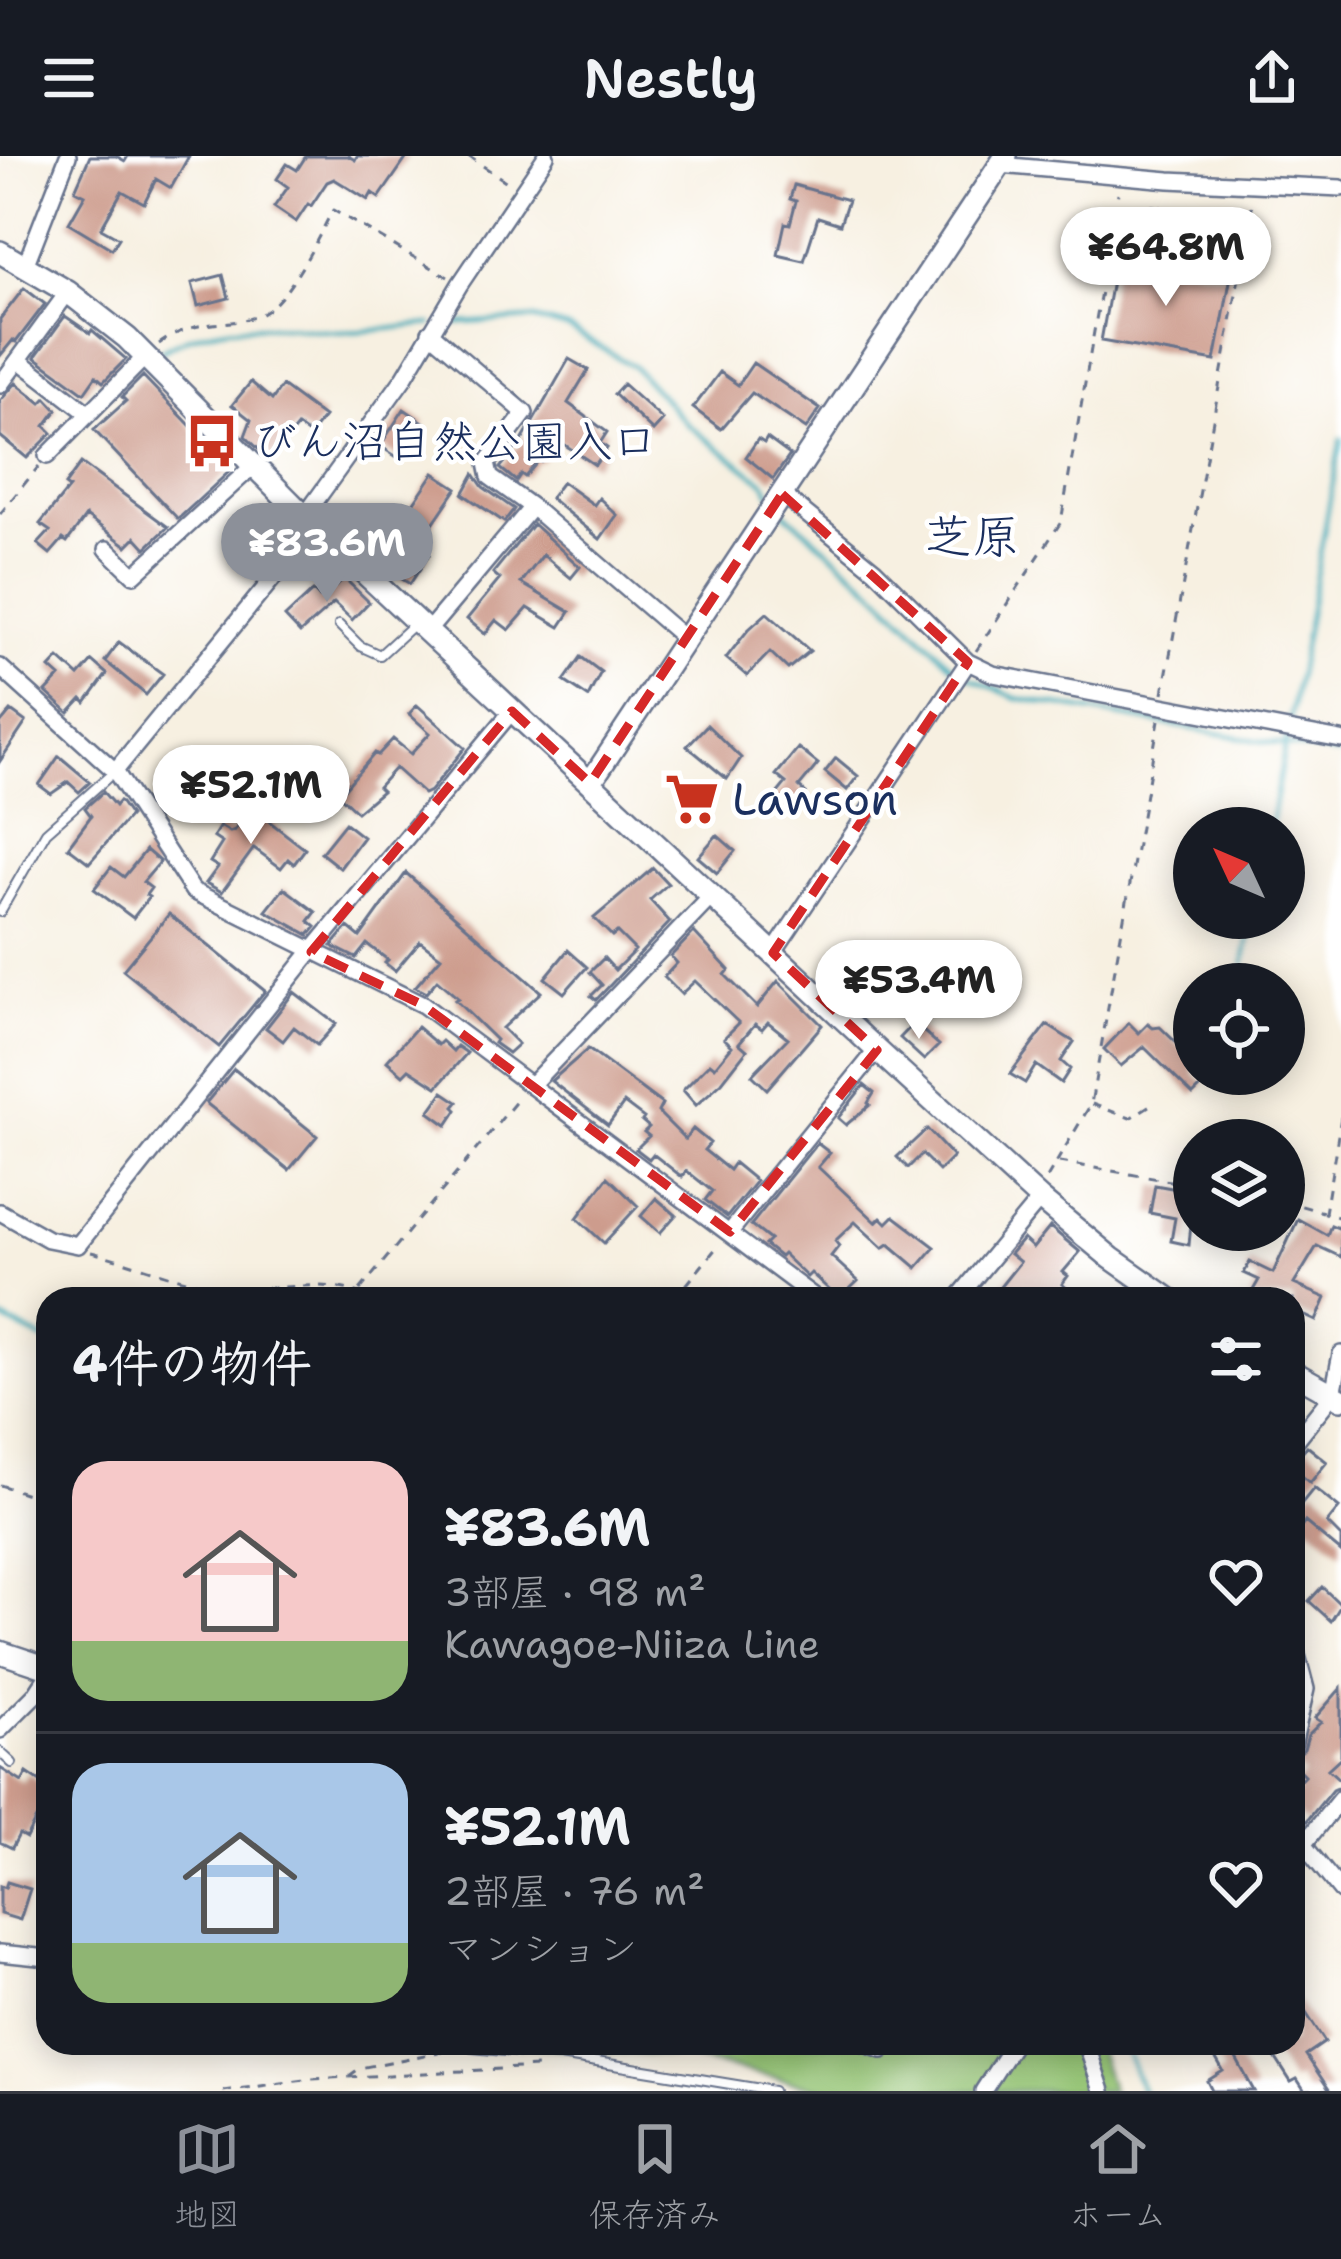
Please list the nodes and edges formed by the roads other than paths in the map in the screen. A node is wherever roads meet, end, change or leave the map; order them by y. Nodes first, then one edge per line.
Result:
1 (68, 156) edge
2 (545, 156) edge
3 (1003, 160) edge
4 (1341, 188) edge
5 (0, 252) edge
6 (25, 266) junction
7 (68, 292) junction
8 (430, 332) junction
9 (146, 356) junction
10 (20, 362) junction
11 (0, 386) edge
12 (89, 414) junction
13 (47, 456) road end
14 (254, 466) junction
15 (782, 494) junction
16 (532, 507) junction
17 (310, 522) junction
18 (107, 549) dead end
19 (339, 625) dead end
20 (421, 627) junction
21 (685, 638) junction
22 (968, 662) junction
23 (0, 668) edge
24 (512, 711) junction
25 (1341, 740) edge
26 (116, 771) junction
27 (590, 783) junction
28 (712, 896) junction
29 (0, 912) edge
30 (311, 952) junction
31 (772, 953) junction
32 (877, 1049) junction
33 (531, 1085) junction
34 (1038, 1197) junction
35 (0, 1212) edge
36 (730, 1232) junction
37 (801, 1287) edge
38 (967, 1287) edge
39 (1152, 1287) edge
40 (1341, 1354) edge
41 (1305, 1379) edge
42 (1337, 1397) edge
43 (1305, 1431) edge
44 (0, 1652) edge
45 (36, 1666) edge
46 (36, 1693) edge
47 (0, 1730) edge
48 (0, 1752) edge
49 (12, 1762) dead end
50 (1341, 1798) edge
51 (1305, 1832) edge
52 (1305, 1847) edge
53 (1341, 1891) edge
54 (0, 1953) edge
55 (36, 1957) edge
56 (548, 2055) edge
57 (1006, 2055) edge
58 (1090, 2055) edge
59 (773, 2091) edge
60 (983, 2091) edge
61 (1102, 2091) edge

1 - 6 street
2 - 8 street
3 - 4 street
3 - 15 main road
5 - 6 main road
6 - 7 main road
7 - 9 main road
7 - 10 street
8 - 16 street
8 - 17 street
9 - 12 street
9 - 14 main road
10 - 11 street
10 - 12 street
12 - 13 street
14 - 17 main road
14 - 18 street
15 - 21 main road
15 - 22 street
16 - 20 street
16 - 21 street
17 - 20 main road
17 - 26 street
19 - 20 lane
20 - 24 main road
21 - 27 main road
22 - 25 street
22 - 31 street
23 - 26 street
24 - 27 main road
24 - 30 street
26 - 29 lane
26 - 30 street
27 - 28 main road
28 - 31 main road
28 - 33 street
30 - 33 street
30 - 35 street
31 - 32 main road
32 - 34 main road
32 - 36 street
33 - 36 street
34 - 38 street
34 - 39 main road
36 - 37 street
40 - 42 street
41 - 42 main road
42 - 43 street
44 - 45 main road
46 - 47 street
48 - 49 lane
50 - 51 street
52 - 53 street
54 - 55 street
56 - 59 lane
57 - 60 street
58 - 61 street

